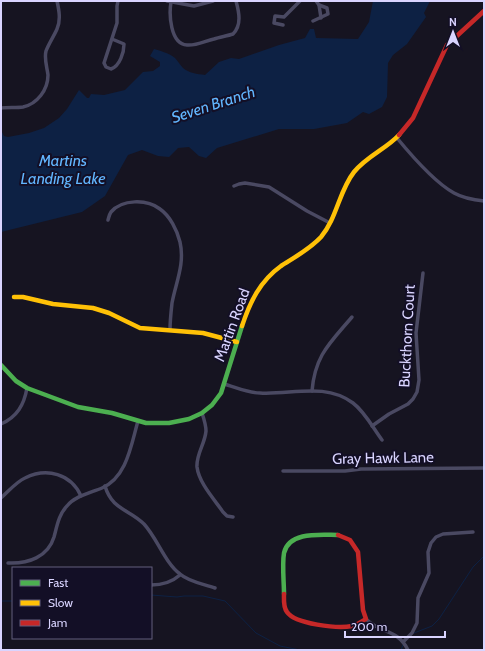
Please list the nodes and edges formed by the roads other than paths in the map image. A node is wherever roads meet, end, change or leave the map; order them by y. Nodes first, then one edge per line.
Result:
1 (57, 1) edge
2 (118, 1) edge
3 (169, 1) edge
4 (213, 1) edge
5 (236, 1) edge
6 (300, 1) edge
7 (316, 1) edge
8 (319, 5) junction
9 (484, 11) edge
10 (320, 18) junction
11 (313, 21) dead end
12 (283, 25) dead end
13 (112, 38) junction
14 (1, 108) edge
15 (396, 138) junction
16 (234, 186) dead end
17 (484, 201) edge
18 (108, 220) dead end
19 (330, 223) junction
20 (423, 273) dead end
21 (14, 297) dead end
22 (352, 317) dead end
23 (170, 330) junction
24 (237, 342) junction
25 (1, 365) edge
26 (224, 384) junction
27 (28, 388) junction
28 (312, 391) junction
29 (202, 413) junction
30 (138, 421) junction
31 (1, 424) edge
32 (372, 426) junction
33 (382, 440) dead end
34 (484, 468) edge
35 (283, 471) dead end
36 (105, 486) junction
37 (81, 496) junction
38 (1, 498) edge
39 (233, 517) dead end
40 (473, 532) dead end
41 (8, 563) dead end
42 (180, 575) junction
43 (152, 585) edge
44 (214, 588) dead end
45 (366, 619) junction
46 (403, 642) junction
47 (408, 650) edge

1 - 14 street
2 - 13 street
3 - 4 street
3 - 5 street
6 - 12 street
7 - 8 street
8 - 10 street
8 - 10 street
9 - 15 street, Martin Road
10 - 11 street
13 - 13 street
15 - 17 street
15 - 19 street, Martin Road
16 - 19 street
18 - 23 street
19 - 24 street, Martin Road
20 - 32 street, Buckthorn Court
21 - 23 street
22 - 28 street
23 - 24 street
24 - 26 street, Martin Road
25 - 27 street, Martin Road
26 - 28 street
26 - 29 street, Martin Road
27 - 30 street, Martin Road
27 - 31 street
28 - 32 street
29 - 30 street, Martin Road
29 - 39 street
30 - 36 street
32 - 33 street
34 - 35 street, Gray Hawk Lane
36 - 37 street
36 - 42 street
37 - 38 street
37 - 41 street
40 - 46 street
42 - 43 street
42 - 44 street
45 - 45 street
45 - 46 street
46 - 47 street

